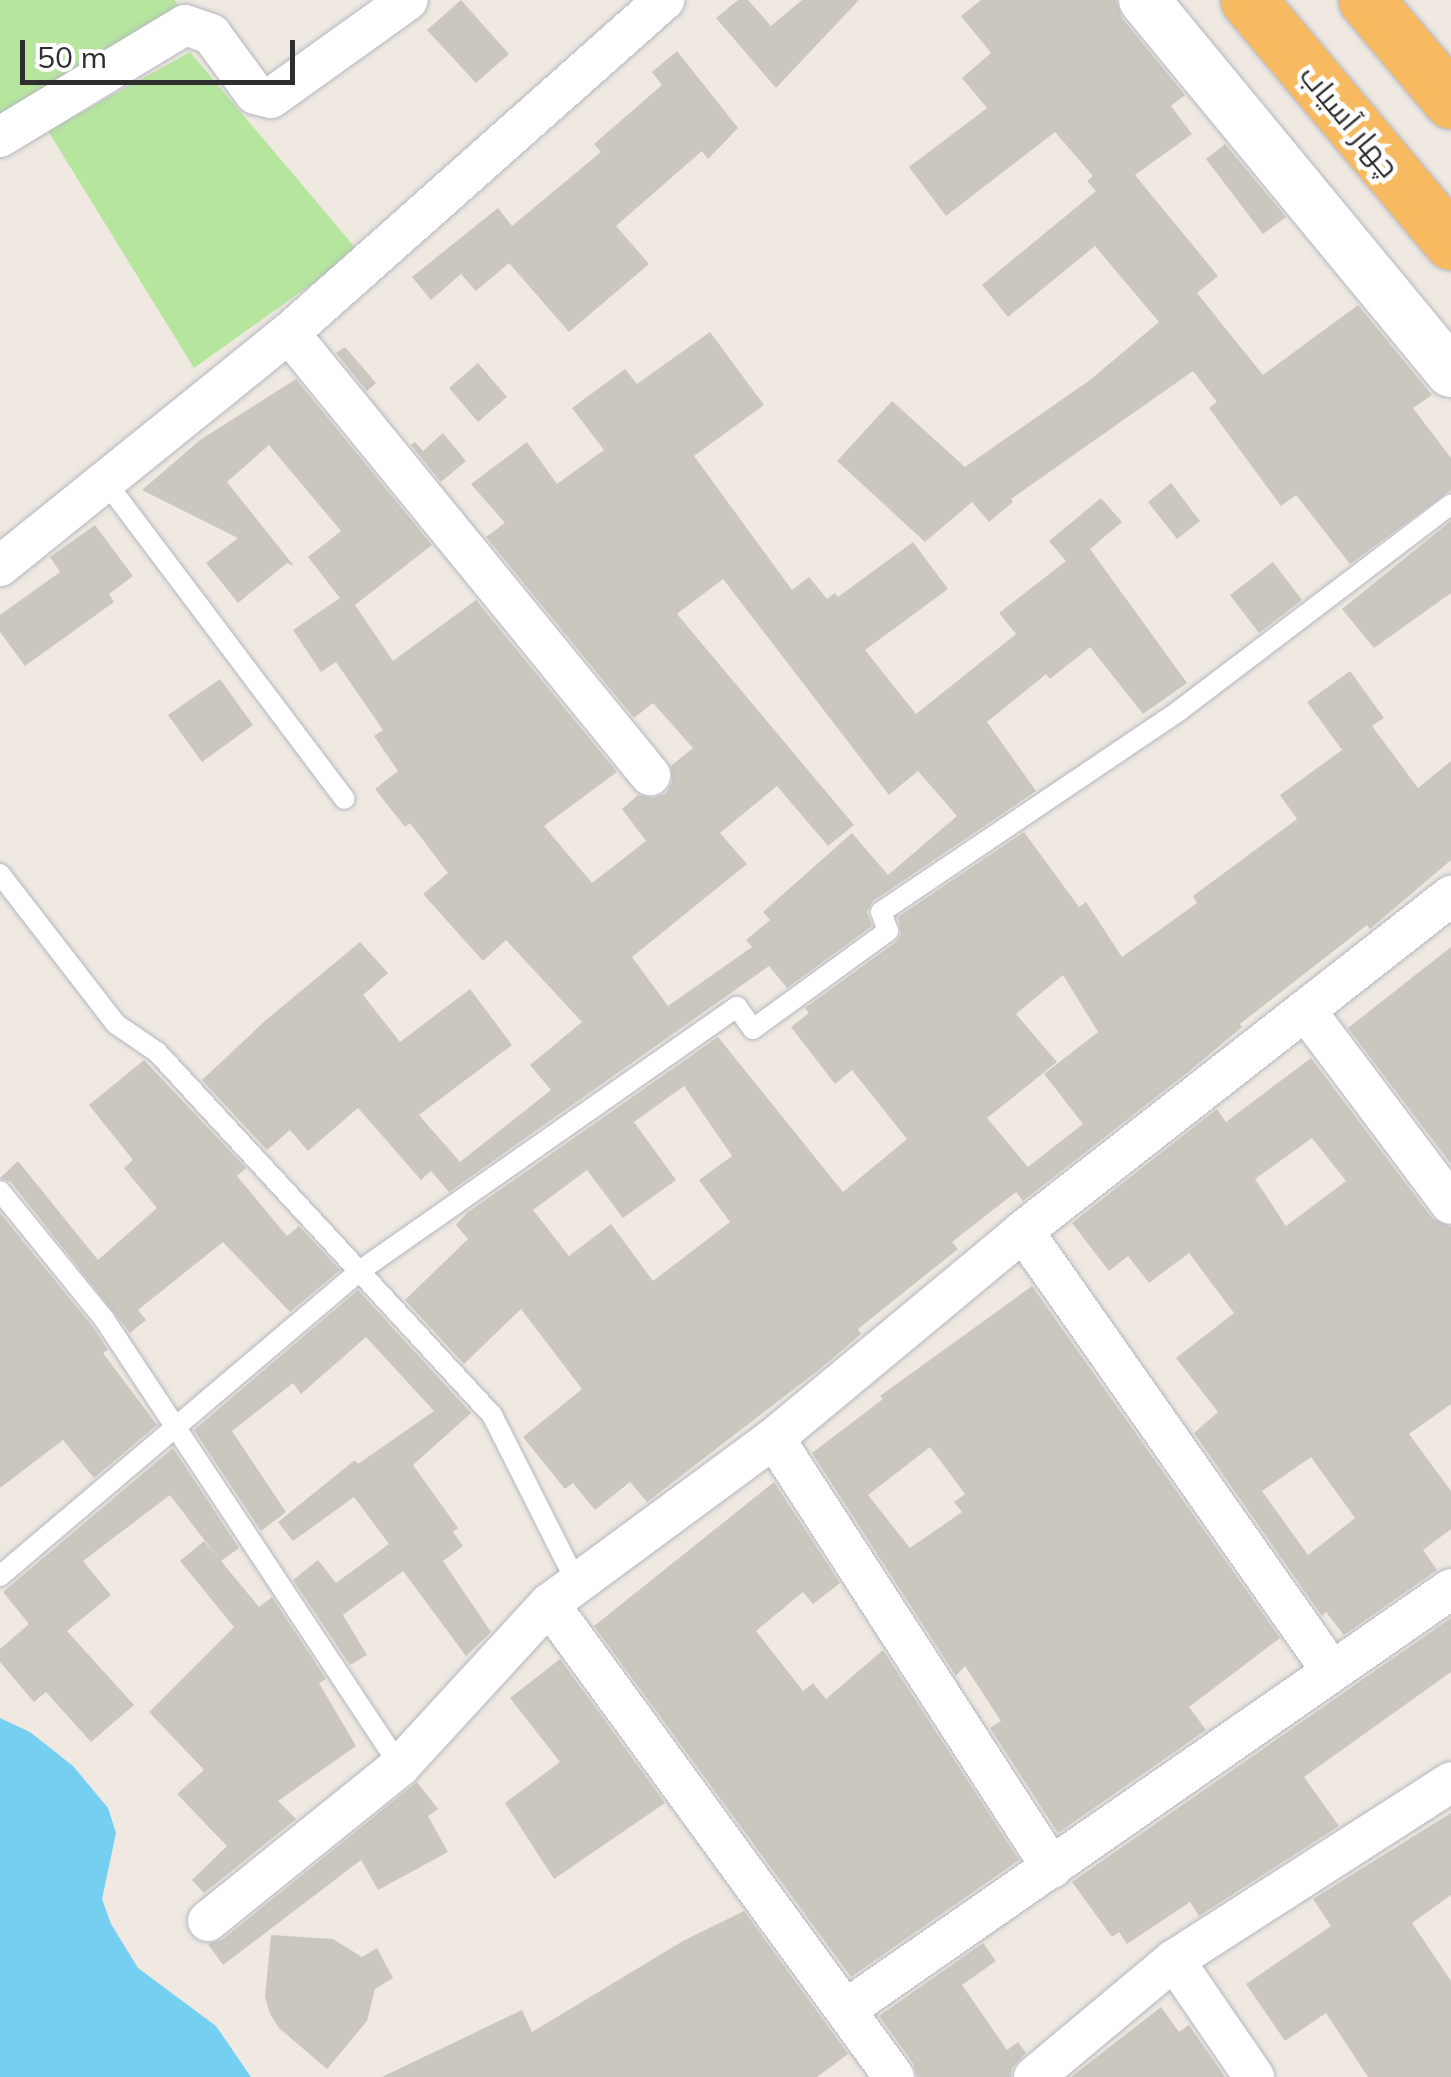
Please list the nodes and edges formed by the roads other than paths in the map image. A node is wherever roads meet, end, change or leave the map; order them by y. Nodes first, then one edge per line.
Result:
1 (408, 0) edge
2 (664, 0) edge
3 (1144, 0) edge
4 (1248, 0) edge
5 (1366, 0) edge
6 (1451, 101) edge
7 (0, 137) edge
8 (1451, 242) edge
9 (289, 332) junction
10 (1451, 372) edge
11 (105, 482) junction
12 (1451, 504) edge
13 (0, 566) edge
14 (650, 774) dead end
15 (345, 799) dead end
16 (0, 874) edge
17 (1451, 896) edge
18 (1306, 1011) junction
19 (0, 1191) edge
20 (1451, 1204) edge
21 (1023, 1232) junction
22 (361, 1270) junction
23 (176, 1428) junction
24 (774, 1438) junction
25 (0, 1576) edge
26 (1451, 1589) edge
27 (563, 1593) junction
28 (1330, 1670) junction
29 (400, 1766) junction
30 (1451, 1782) edge
31 (1052, 1868) junction
32 (208, 1921) dead end
33 (1174, 1960) junction
34 (848, 2008) junction
35 (894, 2077) edge
36 (1034, 2077) edge
37 (1254, 2077) edge

1 - 7 street
2 - 9 street
3 - 10 street
4 - 8 highway, چهار آسیاب
5 - 6 highway
9 - 11 street
9 - 14 street
11 - 13 street
11 - 15 lane
12 - 22 lane
16 - 22 lane
17 - 18 street
18 - 20 street
18 - 21 street
19 - 23 lane
21 - 24 street
21 - 28 street
22 - 23 lane
22 - 27 lane
23 - 25 lane
23 - 29 lane
24 - 27 street
24 - 31 street
26 - 28 street
27 - 29 street
27 - 34 street
28 - 31 street
29 - 32 street
30 - 33 street
31 - 34 street
33 - 36 street
33 - 37 street
34 - 35 street

